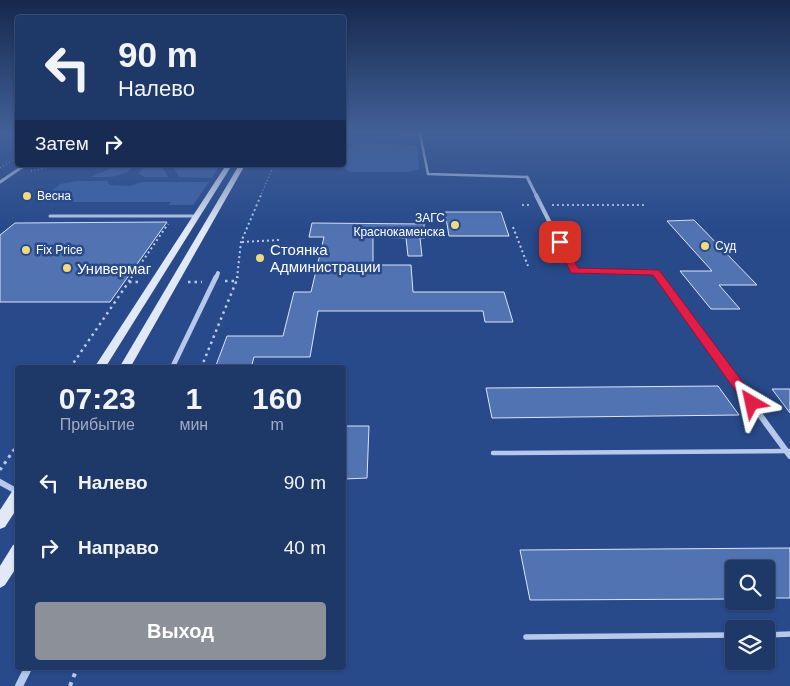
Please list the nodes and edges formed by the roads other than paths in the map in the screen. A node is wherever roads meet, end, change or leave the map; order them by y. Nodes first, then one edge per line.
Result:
1 (426, 164) edge
2 (21, 167) edge
3 (228, 167) edge
4 (241, 167) edge
5 (527, 177) joint
6 (0, 182) edge
7 (50, 216) dead end
8 (197, 216) junction
9 (218, 273) dead end
10 (101, 365) edge
11 (126, 365) edge
12 (173, 365) edge
13 (789, 452) edge
14 (493, 453) dead end
15 (0, 482) edge
16 (15, 491) edge
17 (15, 498) edge
18 (0, 522) edge
19 (15, 555) edge
20 (0, 580) edge
21 (790, 634) edge
22 (725, 635) edge
23 (775, 635) edge
24 (526, 637) dead end
25 (27, 670) edge
26 (20, 686) edge

1 - 5 lane
2 - 6 street
3 - 8 main road
4 - 11 main road
5 - 13 street
7 - 8 lane
8 - 10 main road
9 - 12 street
13 - 14 lane
15 - 16 street
17 - 18 main road
19 - 20 main road
21 - 23 lane
22 - 24 lane
25 - 26 street

